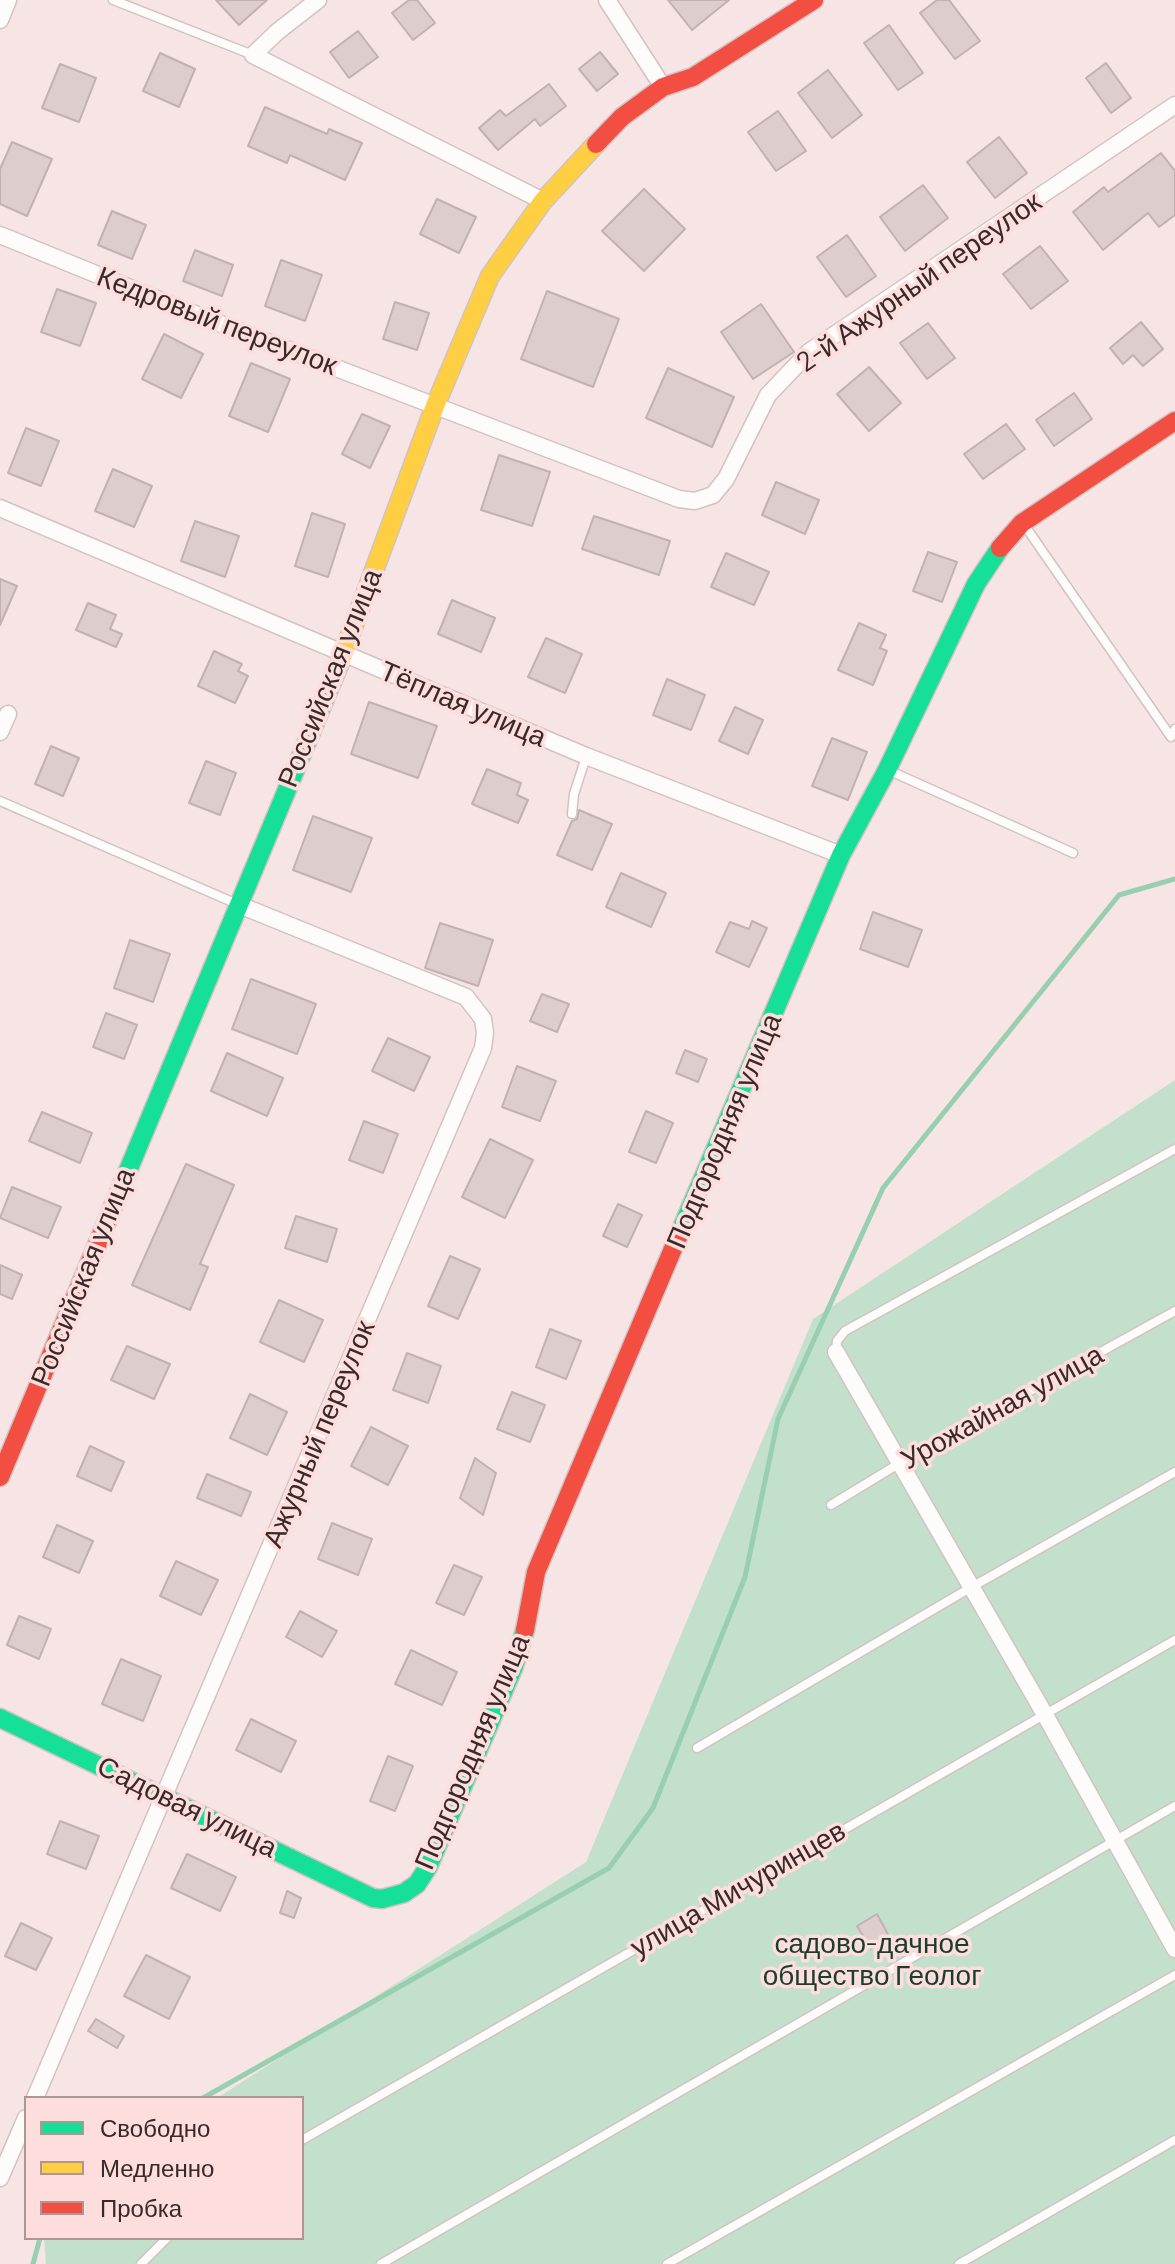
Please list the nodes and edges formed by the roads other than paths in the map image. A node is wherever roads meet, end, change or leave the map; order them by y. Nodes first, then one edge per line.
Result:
1 (8, 0) edge
2 (113, 0) edge
3 (318, 0) edge
4 (607, 0) edge
5 (814, 0) edge
6 (0, 20) edge
7 (253, 55) junction
8 (663, 87) junction
9 (1175, 105) edge
10 (543, 201) junction
11 (0, 235) edge
12 (435, 406) junction
13 (1175, 421) edge
14 (0, 508) edge
15 (1022, 523) junction
16 (343, 654) junction
17 (8, 714) dead end
18 (1175, 729) edge
19 (0, 732) edge
20 (586, 756) junction
21 (887, 770) junction
22 (0, 801) edge
23 (572, 814) dead end
24 (1073, 853) dead end
25 (841, 855) junction
26 (237, 904) junction
27 (1175, 1149) edge
28 (1175, 1311) edge
29 (836, 1352) joint
30 (900, 1463) junction
31 (1175, 1472) edge
32 (0, 1477) edge
33 (831, 1505) dead end
34 (970, 1588) junction
35 (1175, 1640) edge
36 (1044, 1713) junction
37 (0, 1718) edge
38 (697, 1748) dead end
39 (165, 1796) junction
40 (1175, 1806) edge
41 (1114, 1840) junction
42 (373, 1898) joint
43 (1175, 1949) edge
44 (1175, 1975) edge
45 (36, 2096) edge
46 (24, 2123) edge
47 (304, 2139) edge
48 (1175, 2140) edge
49 (0, 2178) edge
50 (165, 2240) edge
51 (141, 2264) edge
52 (381, 2264) edge
53 (667, 2264) edge
54 (959, 2264) edge

1 - 6 street
2 - 7 lane
3 - 7 street
4 - 8 street
5 - 8 street, Российская улица
7 - 10 street
8 - 10 street, Российская улица
9 - 12 street, 2-й Ажурный переулок
10 - 12 street, Российская улица
11 - 12 street, Кедровый переулок
12 - 16 street, Российская улица
13 - 15 street, Подгородняя улица
14 - 16 street, Тёплая улица
15 - 18 lane
15 - 21 street, Подгородняя улица
16 - 20 street, Тёплая улица
16 - 26 street, Российская улица
17 - 19 street
20 - 23 lane
20 - 25 street, Тёплая улица
21 - 24 lane
21 - 25 street, Подгородняя улица
22 - 26 lane
25 - 42 street, Подгородняя улица
26 - 32 street, Российская улица
26 - 39 street, Ажурный переулок
27 - 29 lane
28 - 30 lane, Урожайная улица
29 - 30 street
30 - 33 lane, Урожайная улица
30 - 34 street
31 - 34 lane
34 - 36 street
34 - 38 lane
35 - 36 lane, улица Мичуринцев
36 - 41 street
36 - 47 lane, улица Мичуринцев
37 - 39 street, Садовая улица
39 - 42 street, Садовая улица
39 - 45 street, Ажурный переулок
40 - 41 lane
41 - 43 street
41 - 52 lane
44 - 53 lane
46 - 49 street
48 - 54 lane
50 - 51 lane

